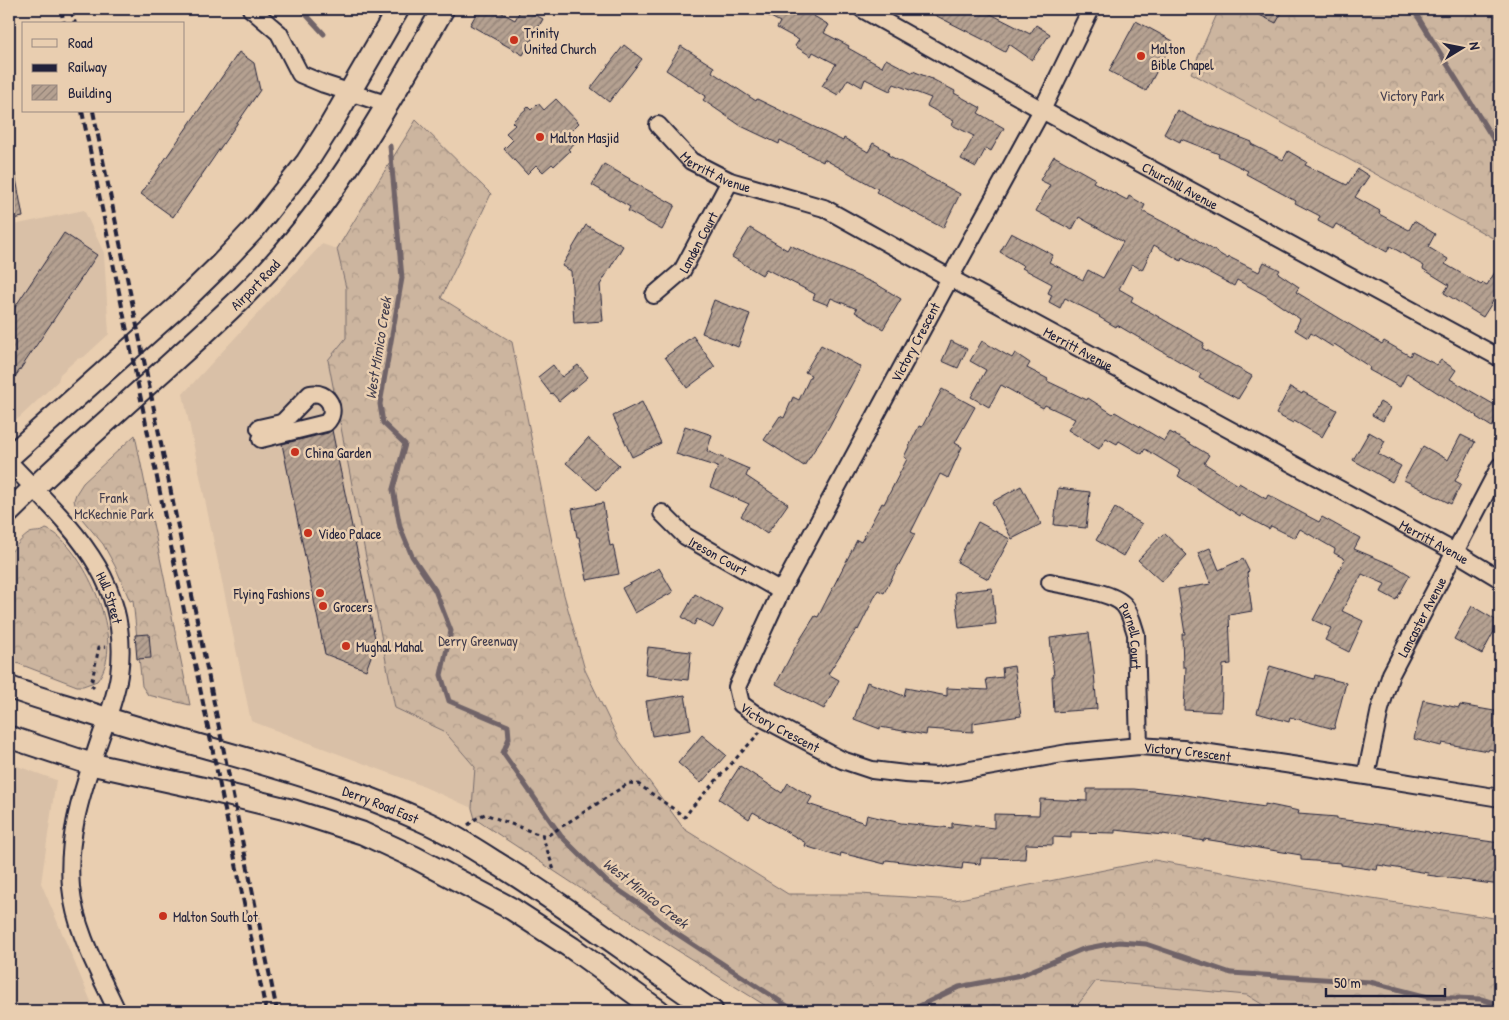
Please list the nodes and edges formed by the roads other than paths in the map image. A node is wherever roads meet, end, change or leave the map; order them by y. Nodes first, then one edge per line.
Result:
1 (251, 9) edge
2 (398, 9) edge
3 (442, 9) edge
4 (862, 9) edge
5 (1091, 9) edge
6 (350, 92) junction
7 (386, 104) junction
8 (1042, 110) junction
9 (658, 125) dead end
10 (730, 181) junction
11 (950, 278) junction
12 (654, 295) dead end
13 (1500, 358) edge
14 (9, 457) edge
15 (9, 462) edge
16 (1500, 466) edge
17 (33, 488) junction
18 (9, 512) edge
19 (662, 513) dead end
20 (1456, 552) junction
21 (1500, 579) edge
22 (1050, 582) dead end
23 (781, 591) junction
24 (9, 687) edge
25 (107, 719) junction
26 (9, 737) edge
27 (1139, 746) junction
28 (91, 764) junction
29 (1366, 776) junction
30 (1500, 798) edge
31 (117, 1011) edge
32 (659, 1011) edge
33 (712, 1011) edge

1 - 6 street
2 - 6 main road
3 - 7 main road, Airport Road
4 - 8 street, Churchill Avenue
5 - 8 street, Victory Crescent
6 - 7 street
6 - 14 main road
7 - 17 main road, Airport Road
8 - 11 street, Victory Crescent
8 - 13 street, Churchill Avenue
9 - 10 street, Merritt Avenue
10 - 11 street, Merritt Avenue
10 - 12 street, Landen Court
11 - 20 street, Merritt Avenue
11 - 23 street, Victory Crescent
15 - 17 street, Hull Street
16 - 20 street, Lancaster Avenue
17 - 18 main road, Airport Road
17 - 25 street, Hull Street
19 - 23 street, Ireson Court
20 - 21 street, Merritt Avenue
20 - 29 street, Lancaster Avenue
22 - 27 street, Purnell Court
23 - 27 street, Victory Crescent
24 - 25 main road, Derry Road East
25 - 28 street, Hull Street
25 - 33 main road, Derry Road East
26 - 28 main road
27 - 29 street, Victory Crescent
28 - 31 street, Hull Street
28 - 32 main road
29 - 30 street, Victory Crescent

